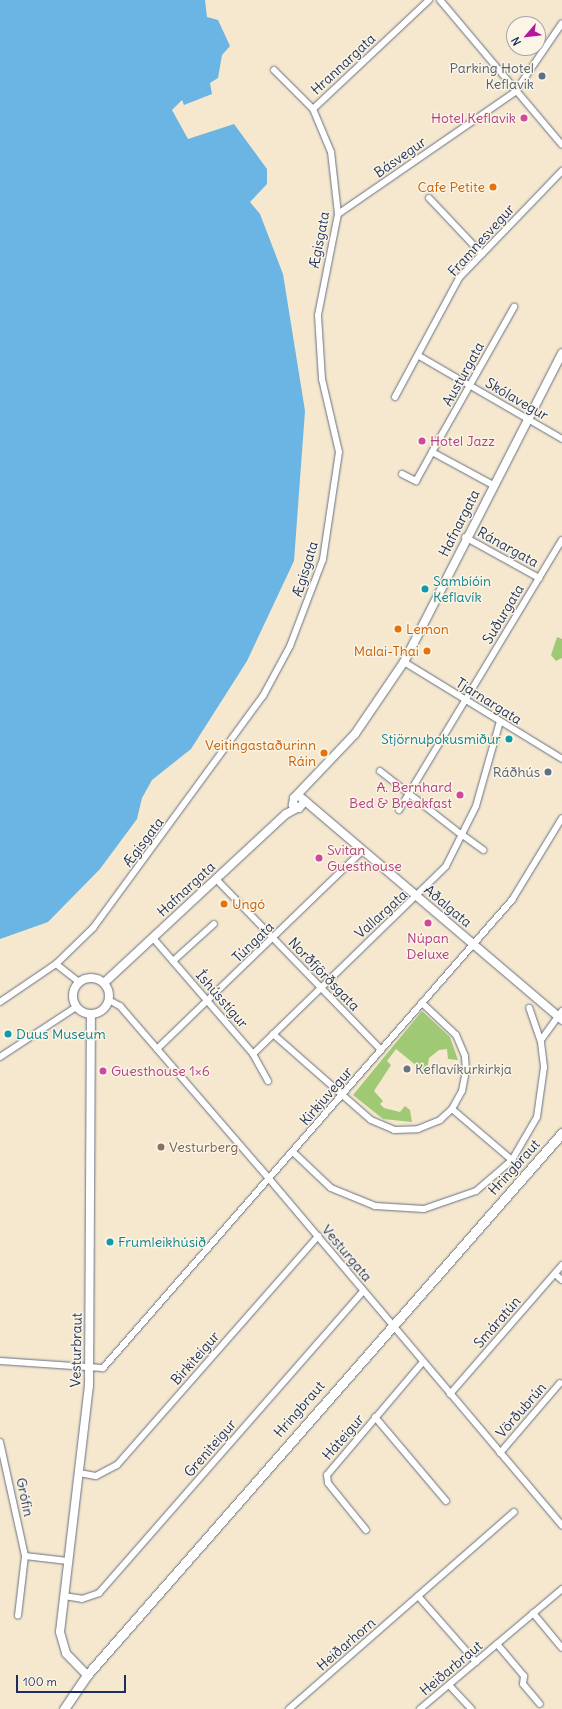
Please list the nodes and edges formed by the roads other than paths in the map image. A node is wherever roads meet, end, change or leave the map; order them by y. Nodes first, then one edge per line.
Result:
1 (429, 0) edge
2 (440, 0) edge
3 (562, 23) edge
4 (274, 70) dead end
5 (515, 92) junction
6 (313, 109) junction
7 (562, 145) edge
8 (562, 171) edge
9 (429, 198) dead end
10 (338, 214) junction
11 (482, 254) junction
12 (514, 307) dead end
13 (562, 353) edge
14 (419, 356) junction
15 (470, 386) junction
16 (395, 397) dead end
17 (527, 419) junction
18 (562, 438) edge
19 (432, 452) junction
20 (402, 474) dead end
21 (493, 486) junction
22 (465, 537) junction
23 (562, 540) edge
24 (539, 578) junction
25 (404, 662) junction
26 (465, 700) junction
27 (500, 721) junction
28 (562, 759) edge
29 (380, 771) dead end
30 (410, 795) junction
31 (300, 802) junction
32 (399, 810) dead end
33 (562, 818) edge
34 (462, 835) junction
35 (363, 850) junction
36 (483, 850) dead end
37 (216, 879) junction
38 (418, 897) junction
39 (214, 924) dead end
40 (153, 938) junction
41 (274, 939) junction
42 (473, 944) junction
43 (173, 961) junction
44 (56, 964) junction
45 (79, 982) junction
46 (104, 983) junction
47 (320, 988) junction
48 (109, 1000) junction
49 (208, 1001) junction
50 (0, 1002) edge
51 (422, 1003) junction
52 (76, 1007) junction
53 (529, 1008) dead end
54 (91, 1014) junction
55 (561, 1016) edge
56 (273, 1034) junction
57 (541, 1040) junction
58 (157, 1049) junction
59 (381, 1050) junction
60 (253, 1054) junction
61 (0, 1057) edge
62 (268, 1081) dead end
63 (342, 1096) junction
64 (452, 1109) junction
65 (562, 1133) edge
66 (292, 1152) junction
67 (512, 1160) junction
68 (269, 1179) junction
69 (318, 1236) junction
70 (562, 1266) edge
71 (555, 1274) junction
72 (562, 1280) edge
73 (363, 1291) junction
74 (392, 1324) junction
75 (0, 1361) edge
76 (423, 1362) junction
77 (89, 1365) junction
78 (560, 1383) dead end
79 (450, 1394) junction
80 (376, 1417) junction
81 (0, 1442) edge
82 (500, 1453) junction
83 (79, 1473) junction
84 (446, 1501) dead end
85 (514, 1512) dead end
86 (562, 1526) edge
87 (366, 1530) dead end
88 (25, 1556) junction
89 (68, 1561) junction
90 (562, 1589) edge
91 (64, 1596) junction
92 (418, 1596) junction
93 (533, 1613) junction
94 (18, 1616) dead end
95 (497, 1644) junction
96 (562, 1648) edge
97 (476, 1662) junction
98 (87, 1675) junction
99 (449, 1684) junction
100 (540, 1704) dead end
101 (64, 1709) edge
102 (289, 1709) edge
103 (420, 1709) edge
104 (471, 1709) edge

1 - 6 street, Hrannargata
2 - 5 street
3 - 5 street
4 - 6 street, Hrannargata
5 - 7 street
5 - 10 street, Básvegur
6 - 10 street, Ægisgata
8 - 11 street, Framnesvegur
9 - 11 street
10 - 44 street, Ægisgata
11 - 14 street, Framnesvegur
12 - 15 street, Austurgata
13 - 17 street, Hafnargata
14 - 15 street, Skólavegur
14 - 16 street, Framnesvegur
15 - 17 street, Skólavegur
15 - 19 street, Austurgata
17 - 18 street, Skólavegur
17 - 21 street, Hafnargata
19 - 20 street, Austurgata
19 - 21 street
21 - 22 street, Hafnargata
22 - 24 street, Ránargata
22 - 25 street, Hafnargata
23 - 24 street, Suðurgata
24 - 26 street, Suðurgata
25 - 26 street, Tjarnargata
25 - 31 street, Hafnargata
26 - 27 street, Tjarnargata
26 - 30 street
27 - 28 street, Tjarnargata
27 - 34 street, Vallargata
29 - 30 street
30 - 32 street
30 - 34 street
31 - 35 street, Aðalgata
31 - 37 street, Hafnargata
33 - 42 street, Kirkjuvegur
34 - 36 street
34 - 38 street, Vallargata
35 - 38 street, Aðalgata
35 - 41 street, Túngata
37 - 40 street, Hafnargata
37 - 41 street, Norðfjörðsgata
38 - 42 street, Aðalgata
38 - 47 street, Vallargata
39 - 43 street
40 - 43 street, Íshússtígur
40 - 46 street, Hafnargata
41 - 47 street, Norðfjörðsgata
41 - 49 street, Túngata
42 - 51 street, Kirkjuvegur
42 - 55 street, Aðalgata
43 - 49 street, Íshússtígur
44 - 45 street
44 - 50 street, Ægisgata
45 - 46 street
45 - 52 street
46 - 48 street
47 - 56 street, Vallargata
47 - 59 street, Norðfjörðsgata
48 - 54 street
48 - 58 street, Vesturgata
49 - 58 street, Túngata
49 - 60 street, Íshússtígur
51 - 59 street, Kirkjuvegur
51 - 64 street
52 - 54 street
52 - 61 street
53 - 57 street
54 - 77 street, Vesturbraut
55 - 57 street
56 - 60 street, Vallargata
56 - 63 street
57 - 67 street
58 - 68 street, Vesturgata
59 - 63 street, Kirkjuvegur
60 - 62 street, Íshússtígur
63 - 64 street
63 - 66 street, Kirkjuvegur
64 - 67 street
65 - 74 main road, Hringbraut
66 - 67 street
66 - 68 street, Kirkjuvegur
68 - 69 street, Vesturgata
68 - 77 street, Kirkjuvegur
69 - 73 street, Vesturgata
69 - 83 street, Birkiteigur
70 - 71 street, Smáratún
71 - 72 street
71 - 79 street, Smáratún
73 - 74 street, Vesturgata
73 - 91 street, Greniteigur
74 - 76 street, Vesturgata
74 - 98 main road, Hringbraut
75 - 77 street
76 - 79 street, Vesturgata
76 - 80 street, Háteigur
77 - 83 street, Vesturbraut
78 - 82 street, Vörðubrún
79 - 82 street, Vesturgata
80 - 84 street, Háteigur
80 - 87 street, Háteigur
81 - 88 street, Grófin
82 - 86 street, Vesturgata
83 - 89 street, Vesturbraut
85 - 92 street, Heiðarhorn
88 - 89 street
88 - 94 street, Grófin
89 - 91 street, Vesturbraut
90 - 93 street, Heiðarbraut
91 - 98 street, Vesturbraut
92 - 97 street
92 - 102 street, Heiðarhorn
93 - 95 street, Heiðarbraut
93 - 96 street
95 - 97 street, Heiðarbraut
95 - 100 street, Heiðarbraut
97 - 99 street, Heiðarbraut
98 - 101 main road, Hringbraut
99 - 103 street, Heiðarbraut
99 - 104 street

